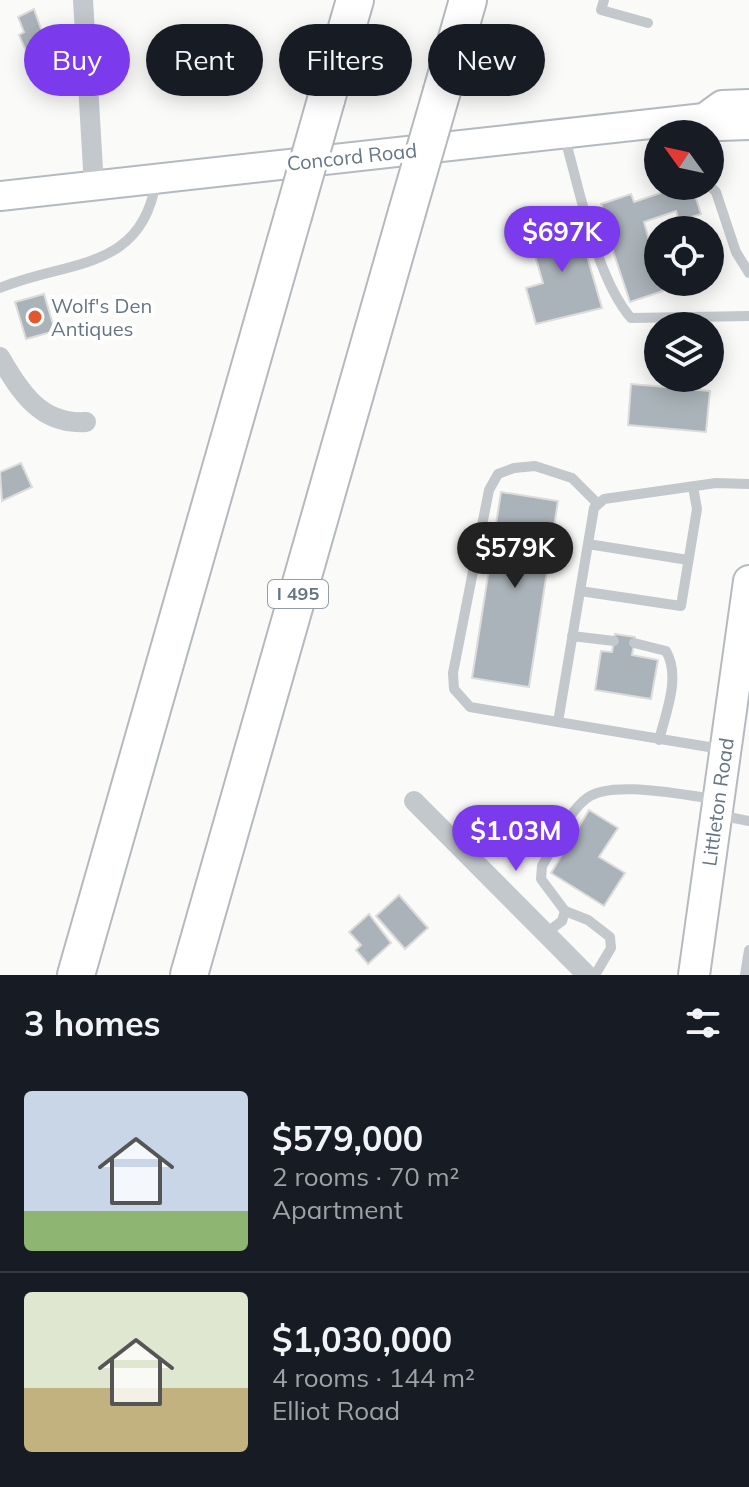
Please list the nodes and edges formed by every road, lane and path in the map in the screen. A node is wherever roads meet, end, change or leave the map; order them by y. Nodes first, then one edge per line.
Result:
1 (83, 0) edge
2 (355, 0) edge
3 (468, 0) edge
4 (604, 0) edge
5 (648, 23) dead end
6 (749, 104) edge
7 (704, 118) junction
8 (695, 120) edge
9 (749, 125) edge
10 (644, 130) edge
11 (563, 133) junction
12 (157, 179) junction
13 (94, 186) junction
14 (0, 196) edge
15 (719, 200) edge
16 (749, 273) edge
17 (0, 288) edge
18 (749, 316) edge
19 (0, 357) edge
20 (86, 422) dead end
21 (749, 484) edge
22 (693, 487) junction
23 (598, 504) junction
24 (588, 544) junction
25 (688, 560) junction
26 (749, 581) edge
27 (580, 591) junction
28 (572, 636) junction
29 (614, 641) dead end
30 (634, 643) dead end
31 (558, 722) junction
32 (659, 740) junction
33 (726, 750) junction
34 (414, 801) dead end
35 (718, 807) junction
36 (749, 821) edge
37 (565, 911) junction
38 (546, 933) junction
39 (749, 950) edge
40 (76, 975) edge
41 (189, 975) edge
42 (587, 975) edge
43 (595, 975) edge
44 (694, 975) edge
45 (745, 975) edge

1 - 13 street
2 - 40 highway, bridge
3 - 41 highway, I 495, bridge
4 - 5 lane
6 - 7 main road, Concord Road
7 - 8 main road, Concord Road
7 - 9 main road, Concord Road
10 - 11 main road, Concord Road
11 - 12 main road, Concord Road
11 - 18 lane
12 - 13 main road, Concord Road
12 - 17 lane
13 - 14 main road, Concord Road
15 - 16 lane
19 - 20 street
21 - 22 lane
22 - 23 lane
22 - 25 lane
23 - 24 lane
23 - 31 lane
24 - 25 lane
24 - 27 lane
25 - 27 lane
26 - 33 main road, Littleton Road
27 - 28 lane
28 - 29 lane
28 - 31 lane
30 - 32 lane
31 - 32 lane
32 - 33 lane
33 - 35 main road, Littleton Road
34 - 38 street
35 - 36 lane
35 - 37 lane
35 - 44 main road, Littleton Road
37 - 38 lane
37 - 43 lane
38 - 42 street
39 - 45 lane

